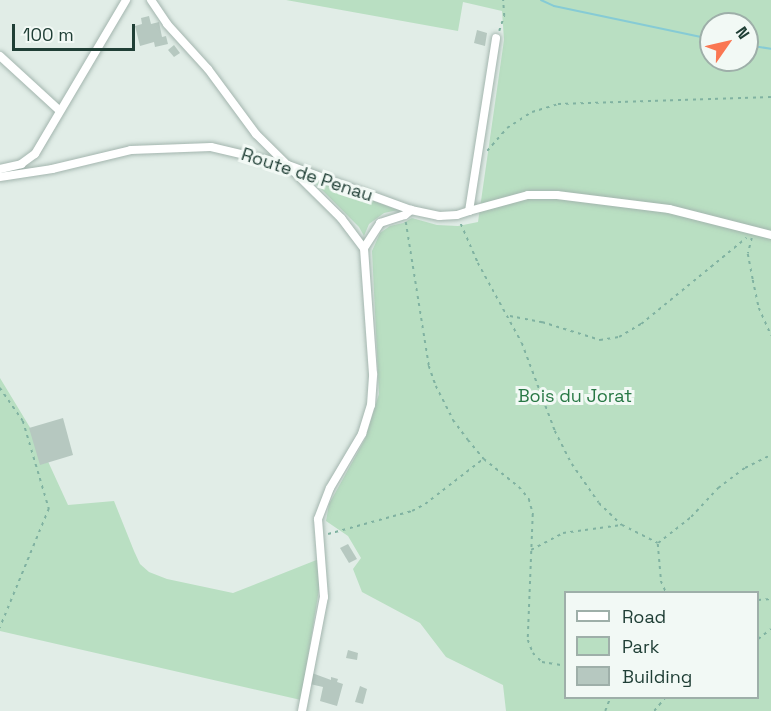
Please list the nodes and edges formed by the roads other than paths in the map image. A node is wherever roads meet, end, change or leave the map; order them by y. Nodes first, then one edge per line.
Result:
1 (126, 0) edge
2 (151, 0) edge
3 (496, 39) road end
4 (0, 56) edge
5 (60, 111) junction
6 (288, 165) junction
7 (0, 169) edge
8 (0, 177) edge
9 (470, 210) junction
10 (408, 212) junction
11 (771, 235) edge
12 (364, 248) junction
13 (302, 711) edge

1 - 5 street
2 - 6 street
3 - 9 street
4 - 5 street
5 - 7 street
6 - 8 street, Route de Penau
6 - 10 street, Route de Penau
6 - 12 street
9 - 10 street, Route de Penau
9 - 11 street, Route de Penau
10 - 12 street
12 - 13 street

